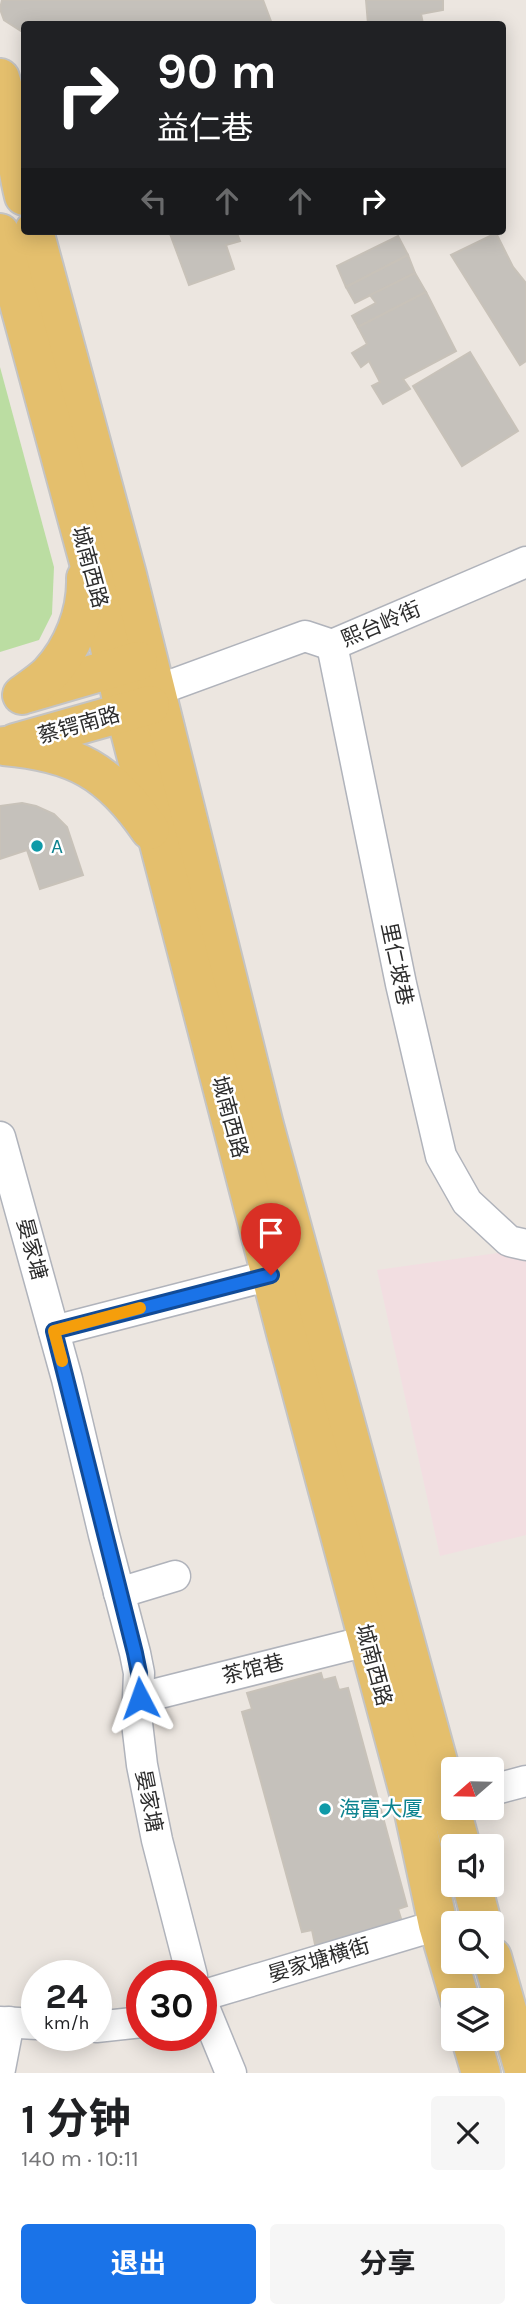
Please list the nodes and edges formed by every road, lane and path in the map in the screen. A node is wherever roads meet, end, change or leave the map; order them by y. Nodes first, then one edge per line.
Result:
1 (0, 78) edge
2 (21, 181) edge
3 (0, 233) edge
4 (35, 235) edge
5 (86, 551) junction
6 (526, 562) edge
7 (332, 645) junction
8 (140, 686) junction
9 (11, 698) edge
10 (2, 746) edge
11 (159, 843) junction
12 (0, 1137) edge
13 (526, 1245) edge
14 (271, 1275) junction
15 (54, 1331) junction
16 (175, 1576) dead end
17 (119, 1593) junction
18 (367, 1641) junction
19 (140, 1698) junction
20 (441, 1764) edge
21 (526, 1781) edge
22 (504, 1787) edge
23 (438, 1925) junction
24 (188, 1960) edge
25 (497, 1974) edge
26 (456, 1988) edge
27 (217, 1993) edge
28 (15, 2023) edge
29 (217, 2038) edge
30 (475, 2051) edge
31 (0, 2069) edge
32 (231, 2073) edge
33 (481, 2073) edge
34 (525, 2073) edge

1 - 2 main road
3 - 5 main road, 城南西路
4 - 8 main road, 城南西路
5 - 8 main road, 城南西路
5 - 9 main road
6 - 7 street, 熙台岭街
7 - 8 street, 熙台岭街
7 - 13 street, 里仁坡巷
8 - 9 main road
8 - 10 main road, 蔡锷南路
8 - 11 main road, 城南西路
8 - 20 main road, 城南西路
10 - 11 main road
11 - 14 main road, 城南西路
12 - 15 street, 晏家塘
14 - 15 street
14 - 18 main road, 城南西路
15 - 17 street, 晏家塘
16 - 17 street
17 - 19 street, 晏家塘
18 - 19 street, 茶馆巷
18 - 23 main road, 城南西路
19 - 24 street, 晏家塘
21 - 22 street
23 - 26 main road, 城南西路
23 - 27 street, 晏家塘横街
25 - 34 main road
28 - 31 street
29 - 32 street
30 - 33 main road

